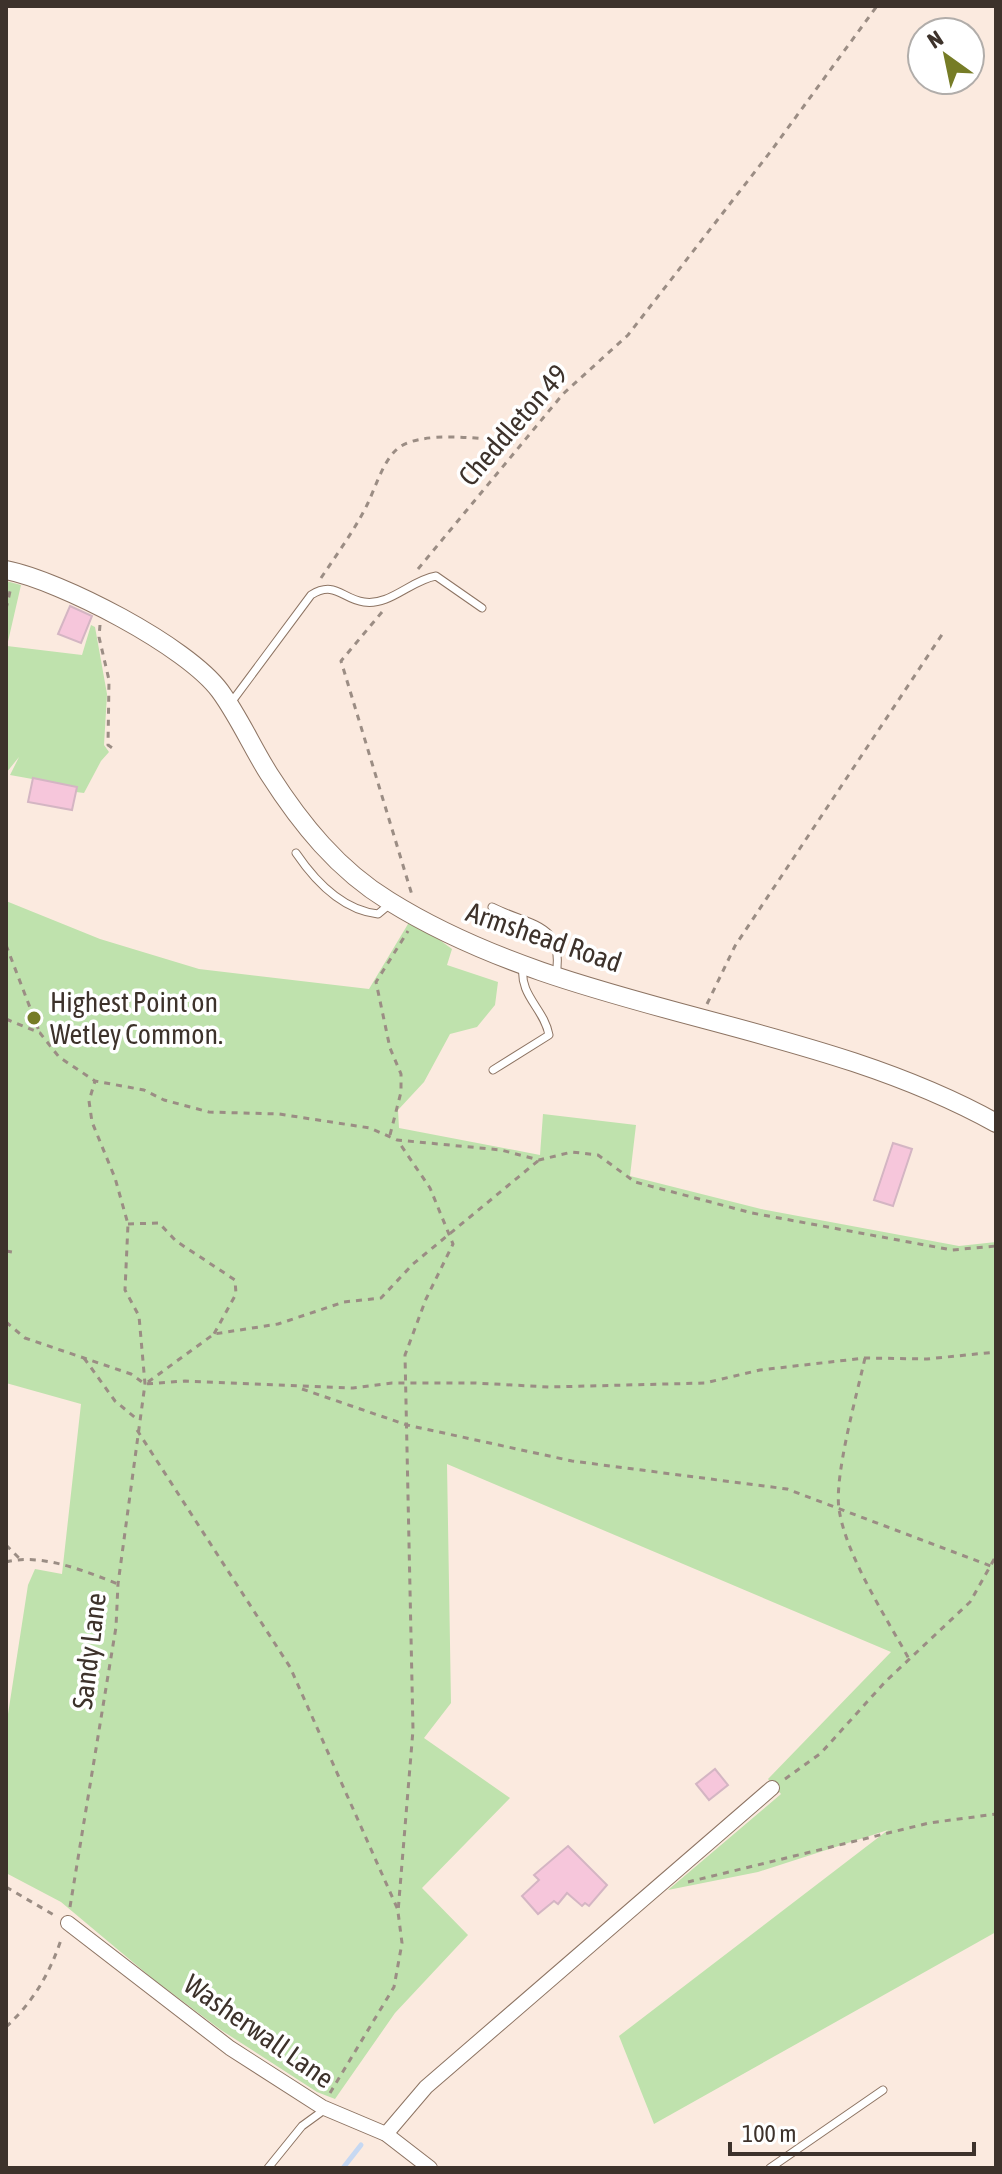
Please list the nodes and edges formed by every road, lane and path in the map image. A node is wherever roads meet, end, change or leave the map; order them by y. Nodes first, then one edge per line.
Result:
1 (877, 6) edge
2 (520, 444) junction
3 (6, 570) edge
4 (400, 590) junction
5 (311, 595) junction
6 (482, 608) dead end
7 (104, 610) junction
8 (945, 630) dead end
9 (229, 706) junction
10 (115, 750) dead end
11 (296, 853) dead end
12 (391, 903) junction
13 (492, 907) dead end
14 (418, 916) junction
15 (6, 945) edge
16 (524, 963) junction
17 (556, 975) junction
18 (701, 1017) junction
19 (6, 1019) edge
20 (40, 1033) junction
21 (493, 1070) dead end
22 (95, 1081) junction
23 (996, 1123) edge
24 (390, 1135) junction
25 (397, 1140) junction
26 (539, 1160) junction
27 (128, 1224) junction
28 (448, 1234) junction
29 (996, 1246) edge
30 (6, 1251) edge
31 (17, 1253) dead end
32 (6, 1322) edge
33 (214, 1334) junction
34 (996, 1352) edge
35 (84, 1358) junction
36 (865, 1358) junction
37 (145, 1384) junction
38 (405, 1384) junction
39 (298, 1388) junction
40 (138, 1420) junction
41 (407, 1425) junction
42 (137, 1430) junction
43 (839, 1508) junction
44 (6, 1545) edge
45 (996, 1556) edge
46 (20, 1559) junction
47 (6, 1562) edge
48 (989, 1565) junction
49 (996, 1568) edge
50 (118, 1584) junction
51 (909, 1659) junction
52 (772, 1788) joint
53 (996, 1814) edge
54 (659, 1886) junction
55 (6, 1887) edge
56 (398, 1912) junction
57 (68, 1923) junction
58 (6, 2027) edge
59 (883, 2090) dead end
60 (324, 2108) junction
61 (386, 2134) junction
62 (268, 2168) edge
63 (430, 2168) edge
64 (770, 2168) edge

1 - 2 path, Cheddleton 49
2 - 4 path, Cheddleton 49
2 - 5 path
3 - 7 street, Armshead Road
4 - 5 lane
4 - 6 lane
4 - 14 path, Cheddleton 49
5 - 9 lane
7 - 9 street, Armshead Road
7 - 10 path
8 - 18 path
9 - 12 street, Armshead Road
11 - 12 lane
12 - 14 street, Armshead Road
13 - 17 lane
14 - 16 street, Armshead Road
14 - 24 path
15 - 20 path
16 - 17 street, Armshead Road
16 - 21 lane
17 - 18 street, Armshead Road
18 - 23 street, Armshead Road
19 - 20 path
20 - 22 path
22 - 24 path
22 - 27 path
24 - 25 path
25 - 26 path
25 - 28 path
26 - 28 path
26 - 29 path
27 - 33 path
27 - 37 path, Sandy Lane
28 - 33 path
28 - 38 path
30 - 31 path
32 - 35 path
33 - 37 path
34 - 36 path
35 - 37 path
35 - 40 path
36 - 38 path
36 - 43 path
37 - 39 path
37 - 40 path, Sandy Lane
38 - 39 path
38 - 41 path
39 - 41 path
40 - 42 path, Sandy Lane
41 - 43 path
41 - 56 path
42 - 50 path, Sandy Lane
42 - 56 path
43 - 48 path
43 - 51 path
44 - 46 path
45 - 48 path
46 - 47 path
46 - 50 path
48 - 49 path
48 - 51 path
50 - 57 path, Sandy Lane
51 - 52 path
52 - 54 street
53 - 54 path
54 - 61 street
55 - 57 path
56 - 60 path
57 - 58 path, Sandy Lane
57 - 60 street, Washerwall Lane
59 - 64 lane
60 - 61 street, Washerwall Lane
60 - 62 lane
61 - 63 street, Washerwall Lane

